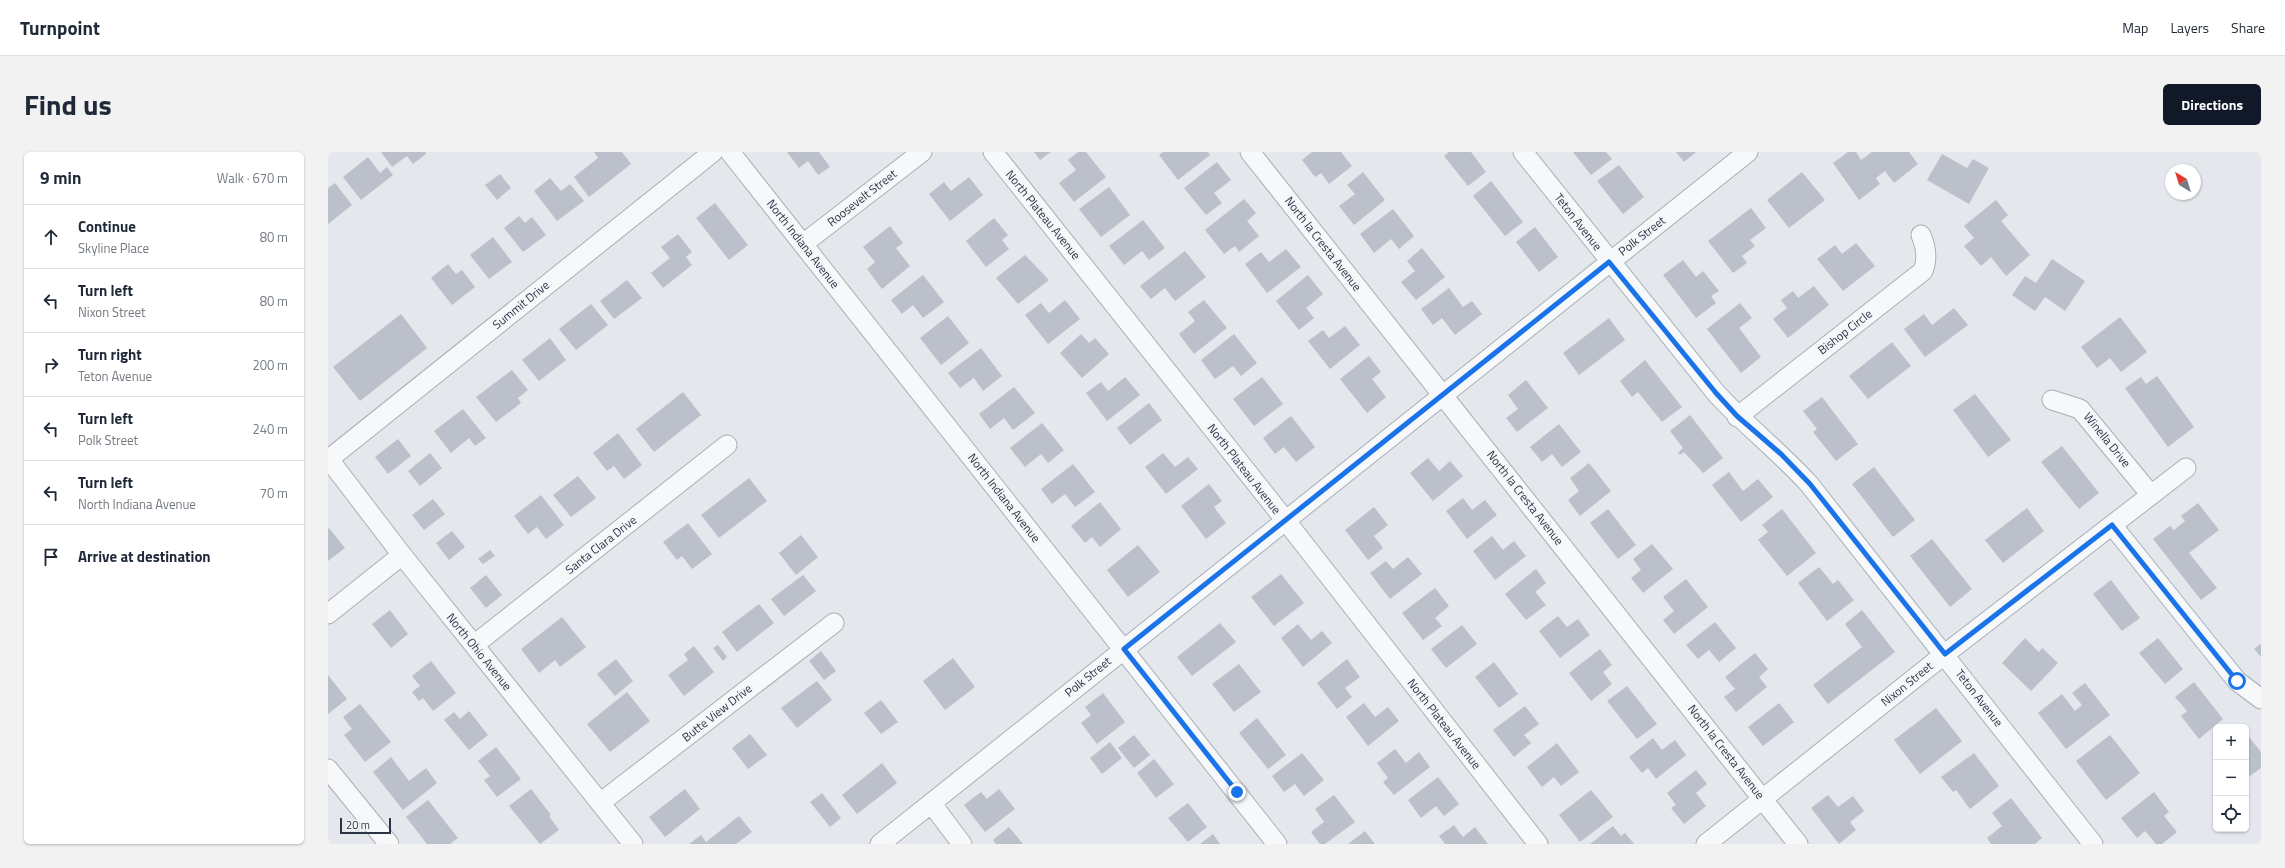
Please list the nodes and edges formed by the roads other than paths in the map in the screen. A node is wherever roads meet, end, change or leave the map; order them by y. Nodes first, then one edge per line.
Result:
1 (713, 152) edge
2 (730, 152) edge
3 (922, 152) edge
4 (993, 152) edge
5 (1250, 152) edge
6 (1523, 152) edge
7 (1748, 152) edge
8 (1921, 235) dead end
9 (803, 244) junction
10 (1609, 262) junction
11 (1443, 395) junction
12 (2052, 400) dead end
13 (1737, 416) junction
14 (727, 445) dead end
15 (328, 458) edge
16 (2186, 468) dead end
17 (2151, 495) junction
18 (1286, 521) junction
19 (2112, 525) junction
20 (402, 555) junction
21 (328, 614) edge
22 (834, 623) dead end
23 (474, 645) junction
24 (1124, 649) junction
25 (1945, 654) junction
26 (2261, 699) edge
27 (328, 769) edge
28 (1763, 799) junction
29 (600, 803) junction
30 (931, 803) junction
31 (389, 844) edge
32 (632, 844) edge
33 (880, 844) edge
34 (962, 844) edge
35 (1277, 844) edge
36 (1538, 844) edge
37 (1706, 844) edge
38 (1798, 844) edge
39 (2093, 844) edge

1 - 15 street, Summit Drive
2 - 9 street, North Indiana Avenue
3 - 9 street, Roosevelt Street
4 - 18 street, North Plateau Avenue
5 - 11 street, North la Cresta Avenue
6 - 10 street, Teton Avenue
7 - 10 street, Polk Street
8 - 13 street, Bishop Circle
9 - 24 street, North Indiana Avenue
10 - 11 street, Polk Street
10 - 13 street, Teton Avenue
11 - 18 street, Polk Street
11 - 28 street, North la Cresta Avenue
12 - 17 street, Winella Drive
13 - 25 street, Teton Avenue
14 - 23 street, Santa Clara Drive
15 - 20 street, North Ohio Avenue
16 - 17 street, Nixon Street
17 - 19 street, Nixon Street
18 - 24 street, Polk Street
18 - 36 street, North Plateau Avenue
19 - 25 street, Nixon Street
19 - 26 street
20 - 21 street
20 - 23 street, North Ohio Avenue
22 - 29 street, Butte View Drive
23 - 29 street, North Ohio Avenue
24 - 30 street, Polk Street
24 - 35 street, North Indiana Avenue
25 - 28 street, Nixon Street
25 - 39 street, Teton Avenue
27 - 31 street
28 - 37 street, Nixon Street
28 - 38 street, North la Cresta Avenue
29 - 32 street, North Ohio Avenue
30 - 33 street, Polk Street
30 - 34 street

